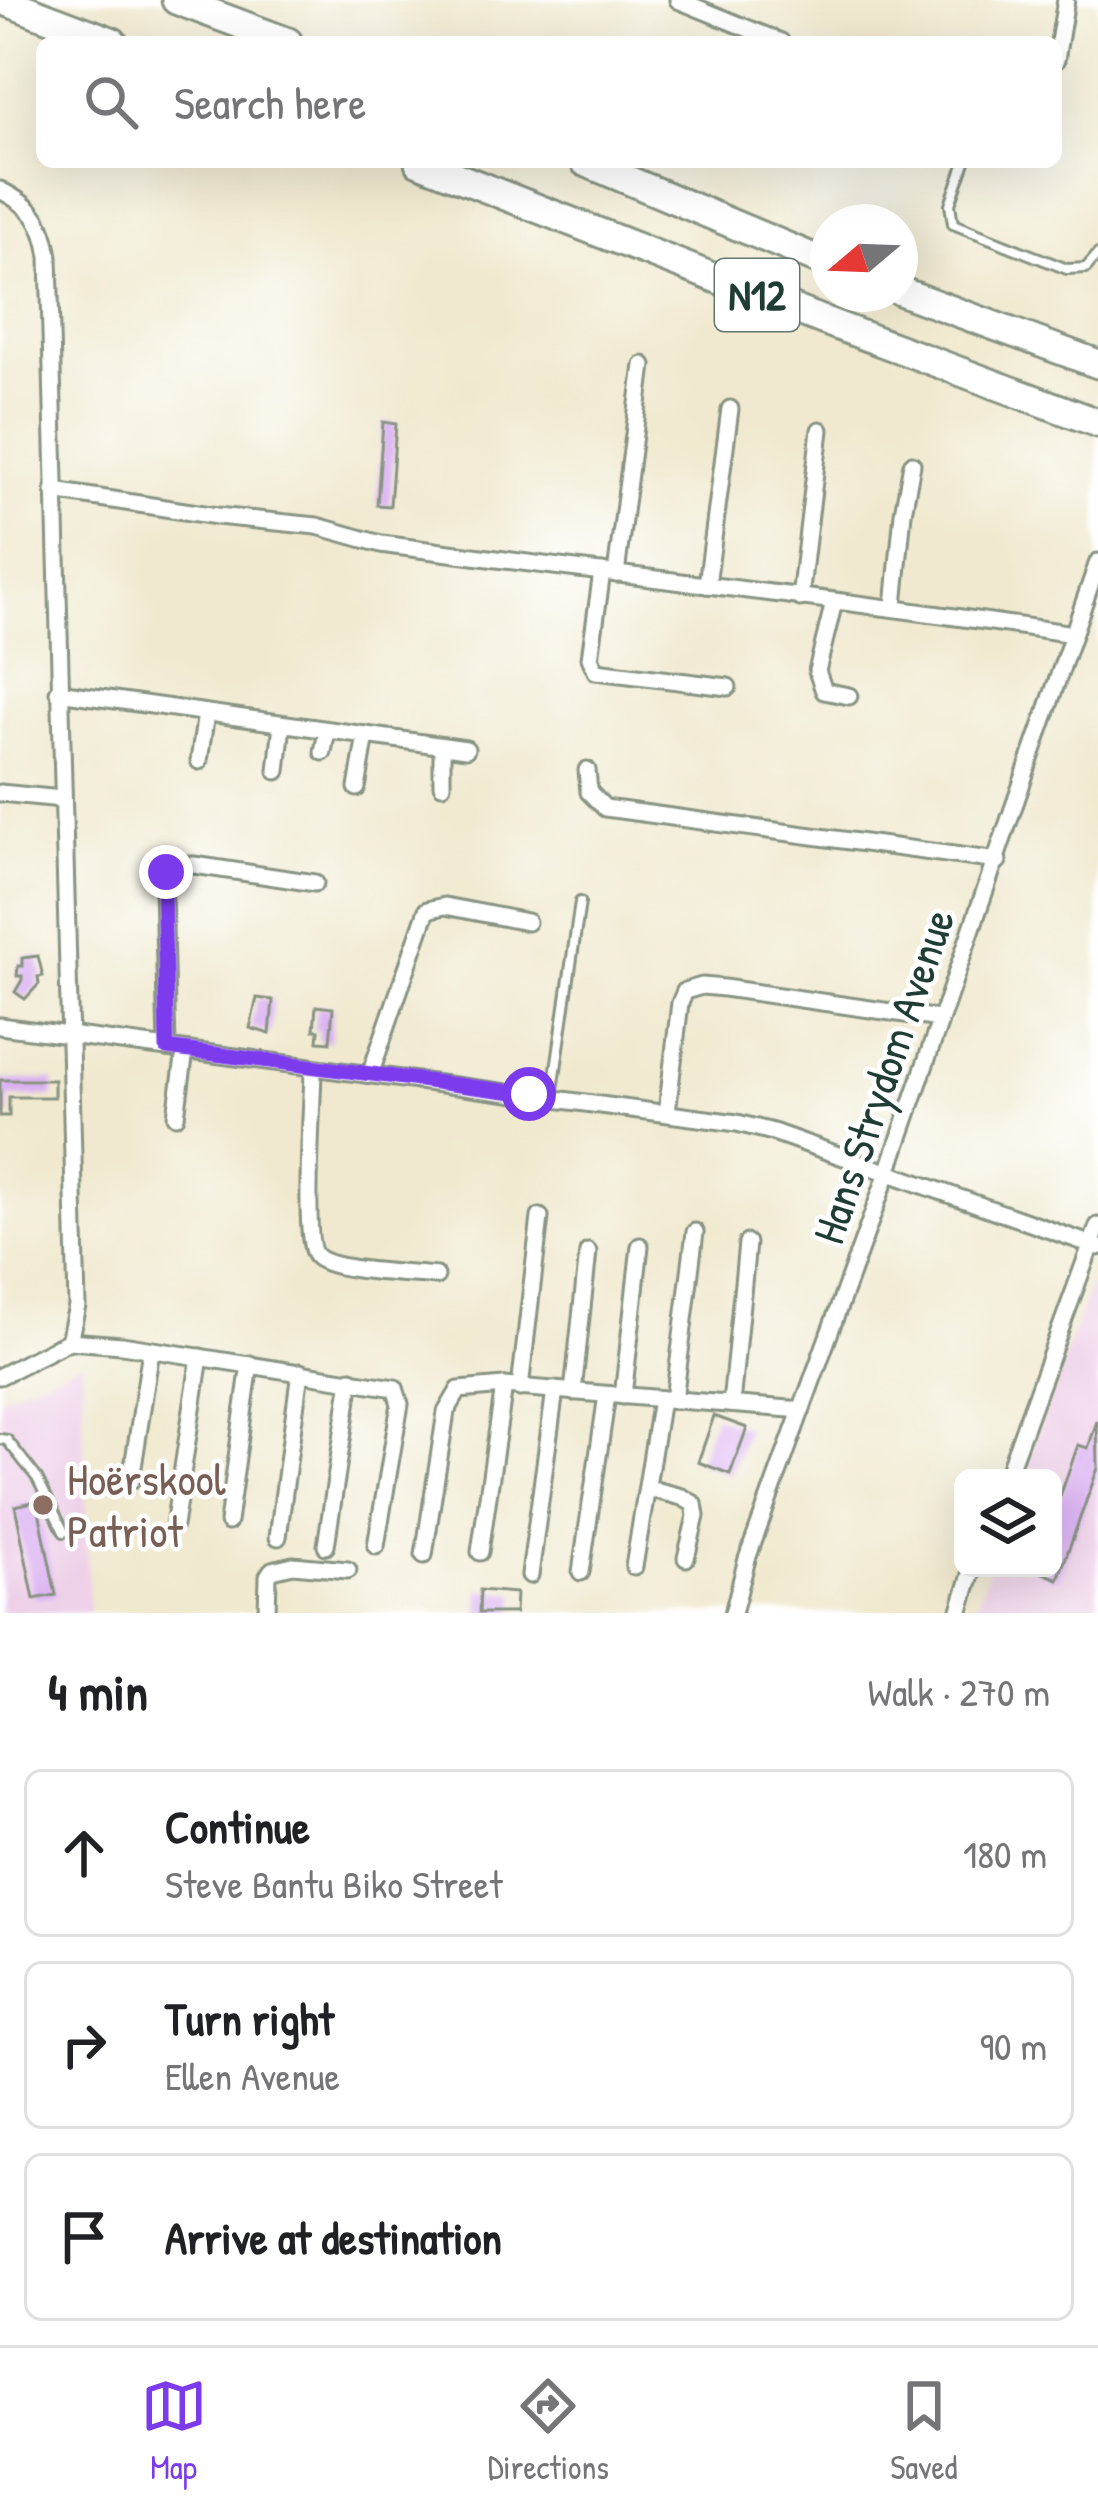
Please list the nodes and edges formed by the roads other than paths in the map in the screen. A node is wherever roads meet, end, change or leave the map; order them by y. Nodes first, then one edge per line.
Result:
1 (2, 0) edge
2 (176, 0) edge
3 (678, 0) edge
4 (1066, 0) edge
5 (97, 36) edge
6 (272, 36) edge
7 (766, 36) edge
8 (1060, 36) edge
9 (433, 168) edge
10 (599, 168) edge
11 (963, 168) edge
12 (0, 190) edge
13 (1098, 254) edge
14 (810, 256) edge
15 (918, 298) edge
16 (1098, 364) edge
17 (643, 365) dead end
18 (730, 409) dead end
19 (1098, 423) edge
20 (820, 430) dead end
21 (912, 464) dead end
22 (54, 491) junction
23 (1098, 562) edge
24 (609, 573) junction
25 (706, 585) junction
26 (800, 598) junction
27 (834, 602) junction
28 (894, 606) junction
29 (1073, 634) junction
30 (728, 687) dead end
31 (58, 692) junction
32 (849, 696) dead end
33 (206, 713) junction
34 (282, 724) junction
35 (327, 730) junction
36 (366, 735) junction
37 (442, 746) junction
38 (466, 749) dead end
39 (323, 752) dead end
40 (199, 761) dead end
41 (587, 770) dead end
42 (277, 771) dead end
43 (442, 785) dead end
44 (357, 788) dead end
45 (0, 793) edge
46 (62, 799) junction
47 (998, 860) junction
48 (315, 883) dead end
49 (580, 902) dead end
50 (527, 922) dead end
51 (940, 1019) junction
52 (0, 1026) edge
53 (69, 1034) junction
54 (176, 1050) junction
55 (314, 1069) junction
56 (370, 1075) junction
57 (552, 1097) junction
58 (668, 1112) junction
59 (176, 1117) dead end
60 (887, 1175) junction
61 (540, 1217) dead end
62 (1098, 1226) edge
63 (695, 1232) dead end
64 (747, 1243) dead end
65 (640, 1246) dead end
66 (1095, 1246) edge
67 (588, 1252) dead end
68 (436, 1276) dead end
69 (69, 1341) junction
70 (151, 1350) junction
71 (200, 1357) junction
72 (250, 1364) junction
73 (300, 1372) junction
74 (0, 1376) edge
75 (351, 1379) junction
76 (512, 1387) junction
77 (554, 1390) junction
78 (572, 1392) junction
79 (615, 1395) junction
80 (668, 1399) junction
81 (731, 1404) junction
82 (802, 1410) junction
83 (0, 1439) edge
84 (1009, 1469) edge
85 (131, 1480) dead end
86 (646, 1489) junction
87 (228, 1522) dead end
88 (173, 1526) dead end
89 (64, 1532) dead end
90 (278, 1537) dead end
91 (326, 1546) dead end
92 (376, 1546) dead end
93 (480, 1552) dead end
94 (424, 1556) dead end
95 (686, 1558) dead end
96 (634, 1568) dead end
97 (348, 1570) dead end
98 (581, 1572) dead end
99 (530, 1575) dead end
100 (970, 1577) edge
101 (267, 1613) edge
102 (733, 1613) edge
103 (958, 1613) edge

1 - 5 highway
2 - 6 highway
3 - 7 street
4 - 8 street
9 - 19 highway, N12
10 - 14 highway, N12
11 - 13 lane
12 - 22 street
15 - 16 highway
17 - 24 street
18 - 25 street
20 - 26 street
21 - 28 street
22 - 24 street
22 - 31 street
23 - 29 street, Hans Strydom Avenue
24 - 25 street
24 - 30 street
25 - 26 street
26 - 27 street
27 - 28 street
27 - 32 street
28 - 29 street
29 - 47 street, Hans Strydom Avenue
31 - 33 street
31 - 46 street
33 - 34 street
33 - 40 street
34 - 35 street
34 - 42 street
35 - 36 street
35 - 39 street
36 - 37 street
36 - 44 street
37 - 38 street
37 - 43 street
41 - 47 street
45 - 46 street
46 - 53 street
47 - 51 street, Hans Strydom Avenue
48 - 54 street
49 - 57 lane
50 - 56 street
51 - 58 street
51 - 60 street, Hans Strydom Avenue
52 - 53 street
53 - 54 street
53 - 69 street
54 - 55 street
54 - 59 street
55 - 56 street
55 - 68 street
56 - 57 street
57 - 58 street
58 - 60 street
60 - 66 street
60 - 82 street, Hans Strydom Avenue
61 - 76 street
62 - 66 street
63 - 80 street
64 - 81 street
65 - 79 street
66 - 84 street
67 - 78 street
69 - 70 street
69 - 74 street
70 - 71 street
70 - 85 street
71 - 72 street
71 - 88 street
72 - 73 street
72 - 87 street
73 - 75 street
73 - 90 street
75 - 91 street
75 - 92 street
76 - 77 street
76 - 93 street
76 - 94 street
77 - 78 street
77 - 99 street
78 - 79 street
79 - 80 street
79 - 98 street
80 - 81 street
80 - 86 street
81 - 82 street
82 - 102 street, Hans Strydom Avenue
83 - 89 lane
86 - 95 street
86 - 96 street
97 - 101 street
100 - 103 street

